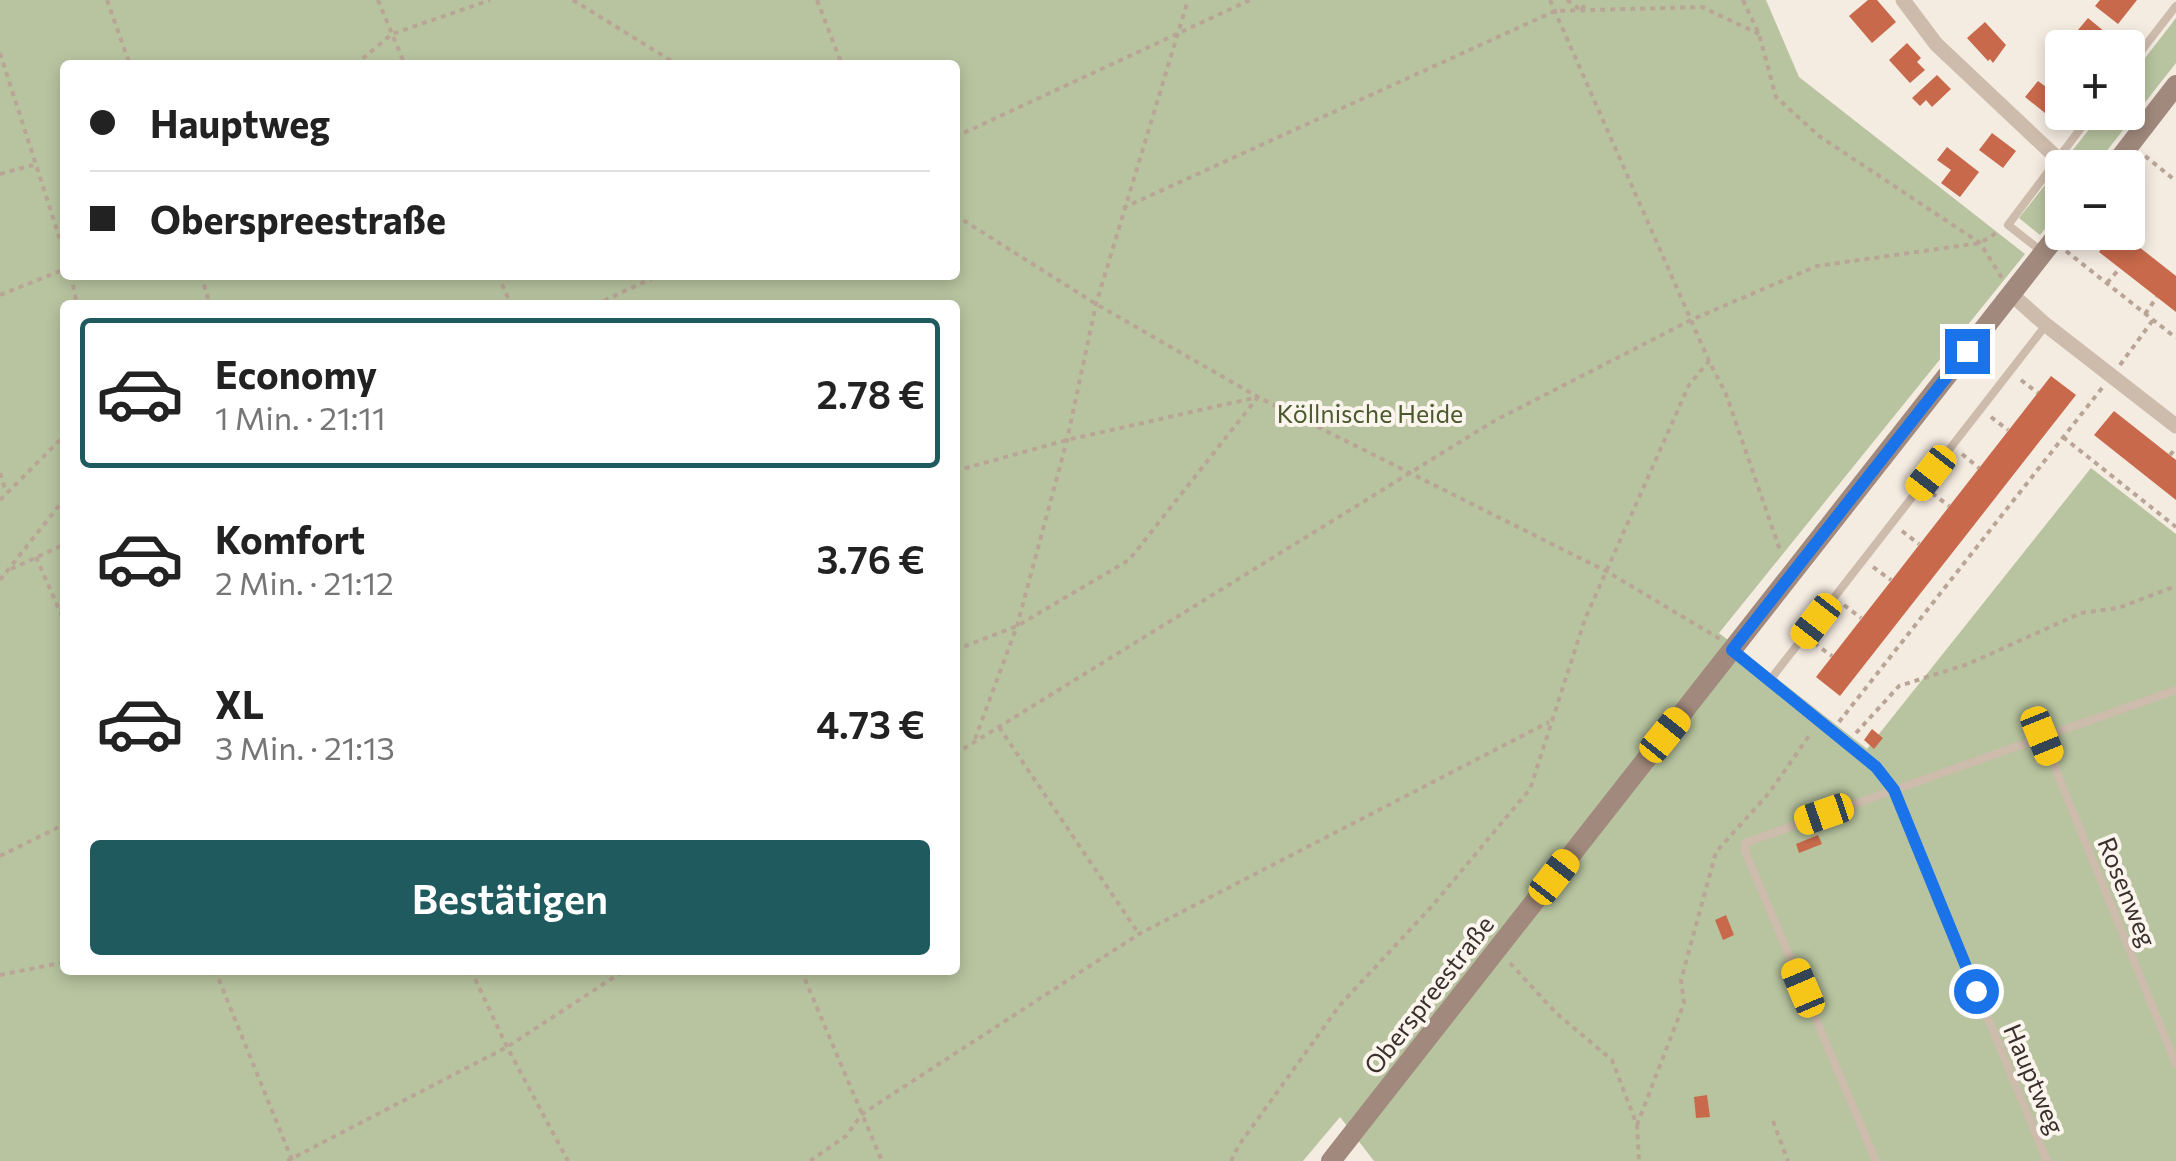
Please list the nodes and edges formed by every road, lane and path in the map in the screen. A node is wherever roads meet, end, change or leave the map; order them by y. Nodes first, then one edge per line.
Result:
1 (107, 0) edge
2 (378, 0) edge
3 (490, 0) edge
4 (572, 0) edge
5 (817, 0) edge
6 (1188, 0) edge
7 (1250, 0) edge
8 (1550, 0) edge
9 (1568, 0) edge
10 (1744, 0) edge
11 (1902, 0) edge
12 (2176, 6) edge
13 (1583, 8) junction
14 (1555, 11) junction
15 (392, 34) junction
16 (1759, 34) junction
17 (1178, 35) junction
18 (2145, 46) edge
19 (0, 53) edge
20 (128, 60) edge
21 (361, 60) edge
22 (404, 60) edge
23 (670, 60) edge
24 (840, 60) edge
25 (2176, 85) edge
26 (2079, 130) edge
27 (960, 135) edge
28 (2130, 144) junction
29 (2049, 150) edge
30 (2063, 150) edge
31 (2126, 150) edge
32 (34, 165) junction
33 (0, 174) edge
34 (2045, 174) edge
35 (2176, 182) edge
36 (1123, 208) junction
37 (960, 218) edge
38 (2008, 225) junction
39 (2045, 238) edge
40 (60, 240) edge
41 (1980, 243) junction
42 (2046, 250) edge
43 (2065, 250) edge
44 (2120, 268) dead end
45 (60, 271) edge
46 (648, 280) edge
47 (2107, 283) junction
48 (2011, 294) junction
49 (0, 296) edge
50 (2157, 298) dead end
51 (606, 300) edge
52 (1096, 304) junction
53 (2145, 314) junction
54 (1691, 320) junction
55 (2153, 320) junction
56 (2046, 325) junction
57 (2176, 338) edge
58 (1708, 361) junction
59 (2112, 376) junction
60 (2021, 380) dead end
61 (2038, 392) dead end
62 (1258, 396) junction
63 (1991, 418) dead end
64 (2176, 426) edge
65 (2008, 430) dead end
66 (2063, 437) junction
67 (60, 440) edge
68 (1067, 440) junction
69 (2176, 448) edge
70 (1962, 454) dead end
71 (2170, 456) dead end
72 (1979, 468) dead end
73 (960, 471) edge
74 (1412, 472) junction
75 (0, 473) edge
76 (6, 493) junction
77 (1932, 493) dead end
78 (0, 500) edge
79 (60, 504) edge
80 (1949, 506) dead end
81 (2176, 526) edge
82 (1902, 532) dead end
83 (1919, 544) dead end
84 (60, 546) edge
85 (36, 558) junction
86 (1873, 567) dead end
87 (7, 570) junction
88 (1606, 571) junction
89 (1789, 578) junction
90 (0, 580) edge
91 (1891, 580) dead end
92 (2176, 586) edge
93 (1844, 605) dead end
94 (60, 612) edge
95 (1861, 618) dead end
96 (1018, 626) junction
97 (1814, 643) dead end
98 (960, 648) edge
99 (1732, 650) junction
100 (1832, 656) dead end
101 (1770, 680) junction
102 (2176, 690) edge
103 (1820, 720) junction
104 (1550, 722) junction
105 (998, 727) junction
106 (1832, 730) junction
107 (2042, 736) junction
108 (975, 740) junction
109 (1848, 743) junction
110 (960, 750) edge
111 (1894, 790) junction
112 (60, 826) edge
113 (0, 856) edge
114 (1139, 934) junction
115 (60, 963) edge
116 (1510, 964) dead end
117 (0, 974) edge
118 (217, 975) edge
119 (474, 975) edge
120 (617, 975) edge
121 (803, 975) edge
122 (507, 1047) junction
123 (2176, 1064) edge
124 (862, 1114) junction
125 (1773, 1121) dead end
126 (1637, 1125) junction
127 (290, 1160) edge
128 (568, 1161) edge
129 (810, 1161) edge
130 (882, 1161) edge
131 (1231, 1161) edge
132 (1331, 1161) edge
133 (1639, 1161) edge
134 (1788, 1161) edge
135 (1876, 1161) edge
136 (2046, 1161) edge

1 - 20 path
2 - 15 path
3 - 15 path
4 - 23 path
5 - 24 path
6 - 17 path
7 - 17 path
8 - 14 path
9 - 13 path
10 - 16 path
11 - 29 street
12 - 18 lane
13 - 14 path
13 - 16 path
14 - 36 path
14 - 54 path
15 - 21 path
15 - 22 path
16 - 41 path
17 - 27 path
17 - 36 path
19 - 32 path
25 - 28 main road
26 - 30 lane
28 - 31 main road
28 - 35 path
32 - 33 path
32 - 40 path
34 - 38 lane
36 - 52 path
37 - 52 path
38 - 39 lane
38 - 41 path
41 - 48 path
41 - 54 path
42 - 48 main road, Oberspreestraße
43 - 47 path
44 - 47 path
45 - 49 path
46 - 51 path
47 - 53 path
48 - 56 street
48 - 89 main road, Oberspreestraße
50 - 53 path
52 - 62 path
52 - 68 path
53 - 55 path
54 - 58 path
54 - 74 path
55 - 57 path
55 - 59 path
56 - 59 street
56 - 101 lane
58 - 88 path
58 - 89 path
59 - 64 street
59 - 66 path
60 - 61 path
62 - 68 path
62 - 74 path
62 - 96 path
63 - 65 path
66 - 81 path
66 - 106 path
67 - 76 path
68 - 73 path
68 - 96 path
69 - 71 path
70 - 72 path
74 - 88 path
74 - 105 path
75 - 76 path
76 - 78 path
77 - 80 path
79 - 87 path
82 - 83 path
84 - 85 path
85 - 87 path
85 - 94 path
86 - 91 path
87 - 90 path
88 - 99 path
88 - 104 path
89 - 99 main road, Oberspreestraße
92 - 109 path
93 - 95 path
96 - 98 path
96 - 108 path
97 - 100 path
99 - 101 lane
99 - 132 main road, Oberspreestraße
101 - 103 lane
102 - 107 lane
103 - 106 lane
103 - 126 path
104 - 114 path
104 - 131 path
105 - 108 path
105 - 114 path
106 - 109 lane
107 - 111 lane
107 - 123 lane, Rosenweg
108 - 110 path
109 - 111 lane
111 - 135 lane
111 - 136 lane, Hauptweg
112 - 113 path
114 - 124 path
115 - 117 path
116 - 126 path
118 - 127 path
119 - 122 path
120 - 122 path
121 - 124 path
122 - 127 path
122 - 128 path
124 - 129 path
124 - 130 path
125 - 134 path
126 - 133 path

